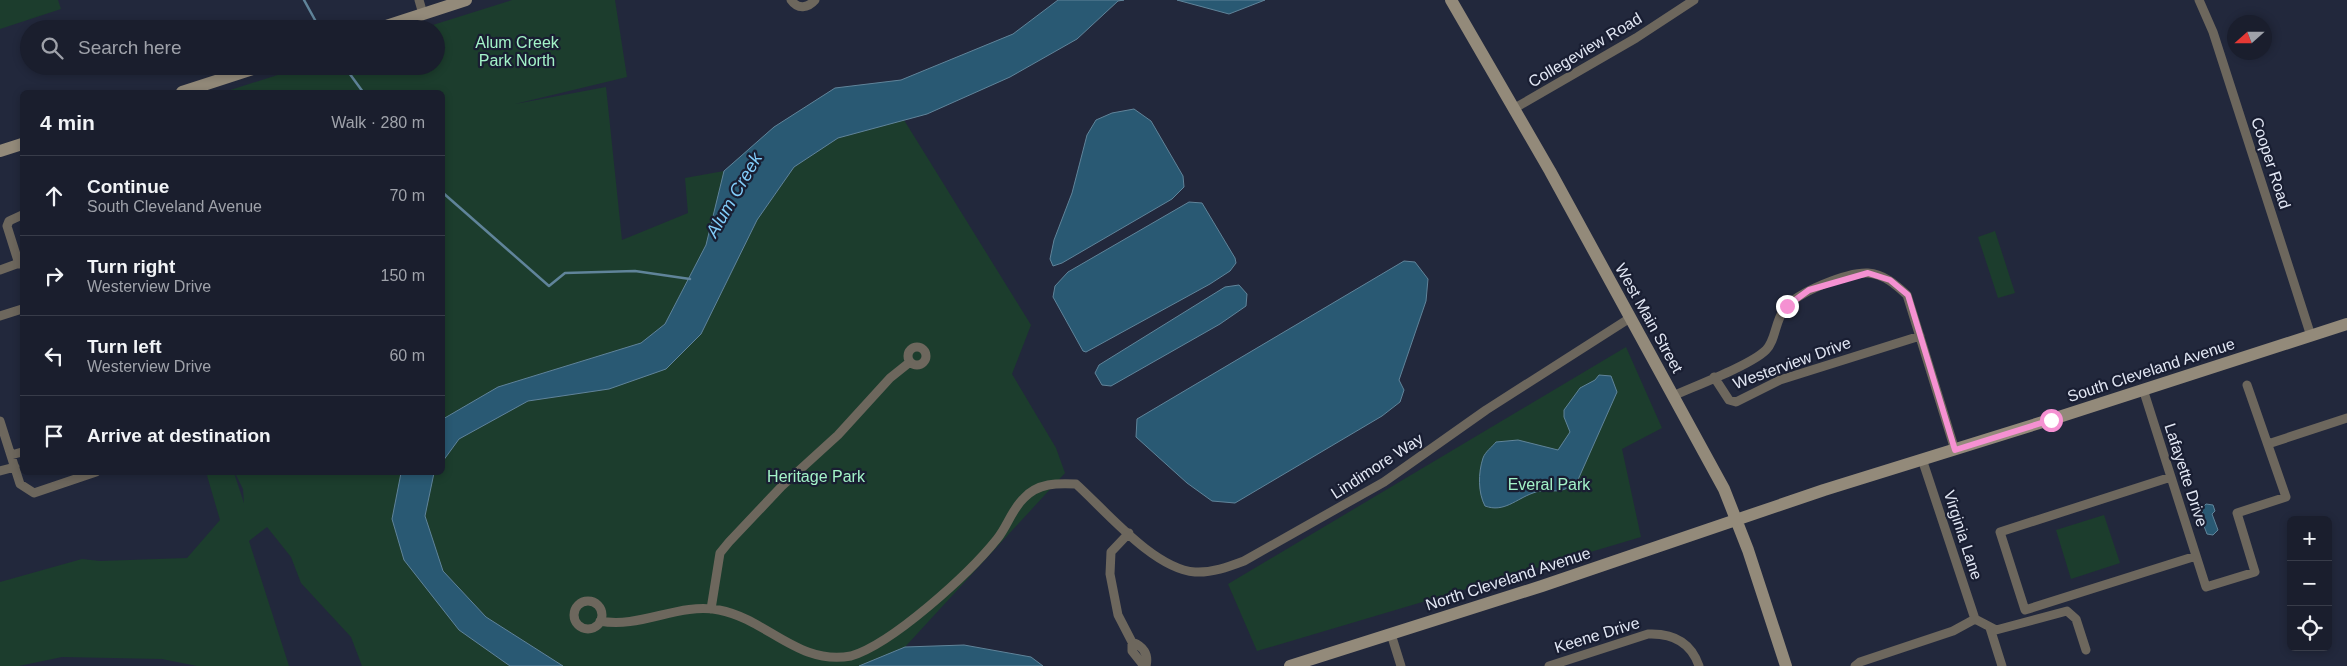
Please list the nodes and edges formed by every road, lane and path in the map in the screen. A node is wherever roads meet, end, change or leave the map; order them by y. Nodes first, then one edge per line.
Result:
1 (418, 0) edge
2 (466, 0) edge
3 (791, 0) edge
4 (815, 0) edge
5 (1451, 0) edge
6 (1694, 0) edge
7 (2199, 0) edge
8 (423, 14) junction
9 (405, 20) edge
10 (234, 75) edge
11 (188, 90) edge
12 (1515, 108) junction
13 (20, 145) edge
14 (0, 151) edge
15 (20, 216) edge
16 (20, 260) edge
17 (20, 263) edge
18 (0, 270) edge
19 (20, 310) edge
20 (0, 316) edge
21 (1630, 318) junction
22 (2347, 324) edge
23 (1920, 336) junction
24 (2311, 336) junction
25 (910, 362) dead end
26 (1714, 377) junction
27 (2248, 385) dead end
28 (2143, 390) junction
29 (1673, 396) junction
30 (2347, 418) edge
31 (0, 421) edge
32 (2268, 444) junction
33 (1955, 450) junction
34 (20, 453) edge
35 (11, 455) junction
36 (1922, 459) junction
37 (15, 467) junction
38 (0, 472) edge
39 (87, 475) edge
40 (2171, 477) junction
41 (1736, 520) junction
42 (1129, 533) junction
43 (2196, 556) junction
44 (710, 609) junction
45 (1975, 620) junction
46 (600, 621) dead end
47 (1990, 628) junction
48 (1390, 634) junction
49 (2086, 650) dead end
50 (1145, 666) edge
51 (1290, 666) edge
52 (1401, 666) edge
53 (1549, 666) edge
54 (1699, 666) edge
55 (1786, 666) edge
56 (1855, 666) edge
57 (2002, 666) edge

1 - 8 street
2 - 8 main road
3 - 4 street
5 - 12 main road, West Main Street
6 - 12 street, Collegeview Road
7 - 24 street, Cooper Road
8 - 9 main road
10 - 11 main road
12 - 21 main road, West Main Street
13 - 14 main road
15 - 16 street
17 - 18 street
19 - 20 street
21 - 29 main road, West Main Street
21 - 42 street, Lindimore Way
22 - 24 main road, South Cleveland Avenue
23 - 26 street, Westerview Drive
23 - 26 street, Westerview Drive
23 - 33 street, Westerview Drive
24 - 28 main road, South Cleveland Avenue
25 - 44 street
26 - 29 street, Westerview Drive
27 - 32 street
28 - 33 main road, South Cleveland Avenue
28 - 40 street, Lafayette Drive
29 - 41 main road, West Main Street
30 - 32 street
31 - 35 street
32 - 43 street, Lafayette Drive
33 - 36 main road, South Cleveland Avenue
34 - 35 street
35 - 37 street
36 - 41 main road, South Cleveland Avenue
36 - 45 street, Virginia Lane
37 - 38 street
37 - 39 street
40 - 43 street, Lafayette Drive
40 - 43 street
41 - 48 main road, North Cleveland Avenue
41 - 55 main road, West Main Street
42 - 44 street, Lindimore Way
42 - 50 street
44 - 46 street, Lindimore Way
45 - 47 street
45 - 56 street
47 - 49 street
47 - 57 street
48 - 51 main road, North Cleveland Avenue
48 - 52 street
53 - 54 street, Keene Drive

